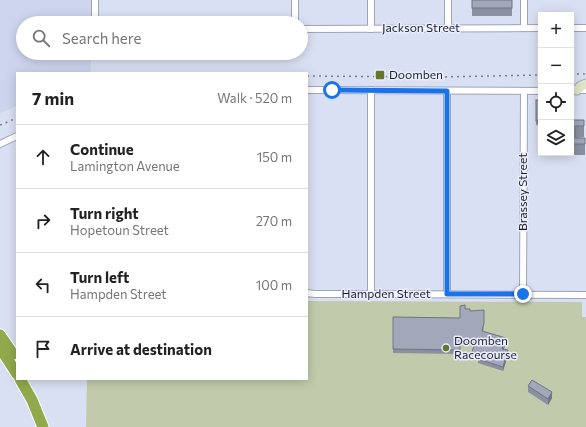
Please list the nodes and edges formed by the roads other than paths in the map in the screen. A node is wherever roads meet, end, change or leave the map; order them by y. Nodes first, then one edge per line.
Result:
1 (95, 0) edge
2 (295, 0) edge
3 (371, 0) edge
4 (448, 0) edge
5 (524, 0) edge
6 (95, 16) edge
7 (295, 16) edge
8 (308, 28) edge
9 (448, 28) junction
10 (524, 28) junction
11 (538, 28) edge
12 (574, 28) edge
13 (586, 28) edge
14 (371, 29) junction
15 (586, 84) edge
16 (308, 90) edge
17 (371, 90) junction
18 (578, 90) edge
19 (447, 91) junction
20 (524, 91) junction
21 (538, 91) edge
22 (16, 136) edge
23 (0, 144) edge
24 (308, 293) edge
25 (371, 294) junction
26 (447, 294) junction
27 (523, 294) junction
28 (586, 295) edge
29 (0, 335) edge
30 (0, 348) edge
31 (16, 359) edge
32 (16, 372) edge
33 (21, 380) edge
34 (30, 380) edge
35 (43, 427) edge
36 (51, 427) edge

1 - 6 street
2 - 7 street
3 - 14 street
4 - 9 street
5 - 10 street
8 - 14 street, Jackson Street
9 - 10 street, Jackson Street
9 - 14 street, Jackson Street
10 - 11 street, Jackson Street
12 - 13 street
15 - 18 main road
16 - 17 street
17 - 19 street
17 - 25 street
19 - 20 street
19 - 26 street
20 - 21 street
20 - 27 street, Brassey Street
22 - 23 street
24 - 25 street, Hampden Street
25 - 26 street, Hampden Street
26 - 27 street, Hampden Street
27 - 28 street, Hampden Street
29 - 31 highway
30 - 32 highway
33 - 35 highway
34 - 36 highway

